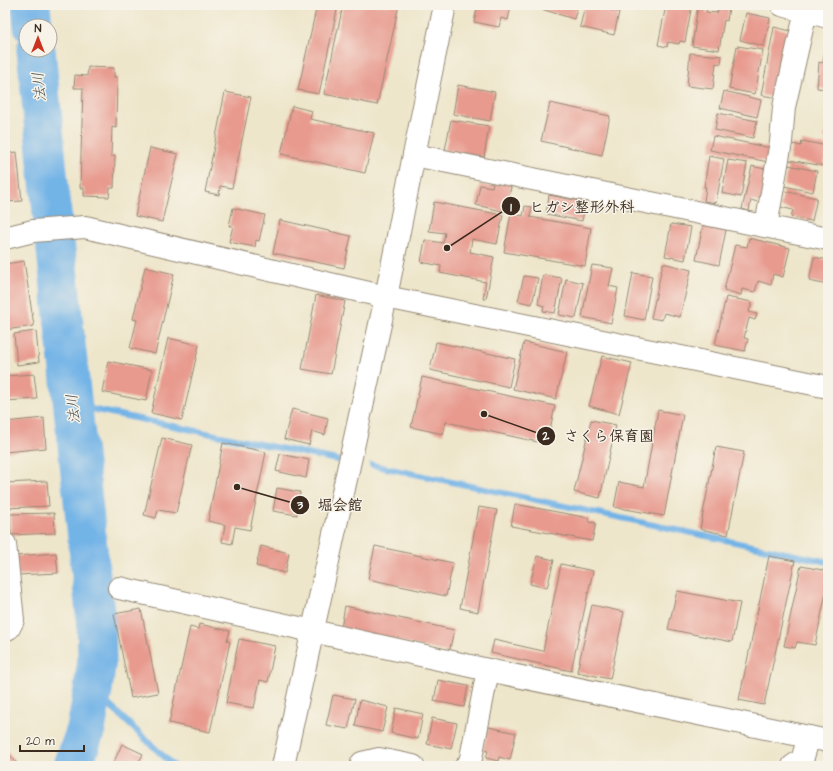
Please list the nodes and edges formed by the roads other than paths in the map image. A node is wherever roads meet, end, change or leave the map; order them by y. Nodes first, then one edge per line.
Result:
1 (445, 5) edge
2 (782, 5) edge
3 (806, 11) junction
4 (828, 17) edge
5 (414, 155) junction
6 (766, 226) junction
7 (5, 238) edge
8 (828, 239) edge
9 (386, 297) junction
10 (828, 387) edge
11 (5, 544) edge
12 (118, 588) dead end
13 (5, 630) edge
14 (314, 631) junction
15 (488, 670) junction
16 (818, 739) edge
17 (362, 763) dead end
18 (283, 766) edge
19 (413, 766) edge
20 (466, 766) edge
21 (793, 766) edge

1 - 5 street
2 - 3 street
3 - 4 street
3 - 6 street
5 - 6 street
5 - 9 street
6 - 8 street
7 - 9 street
9 - 10 street
9 - 14 street
11 - 13 street
12 - 14 street
14 - 15 street
14 - 18 street
15 - 16 street
15 - 20 street
16 - 21 street
17 - 19 street

